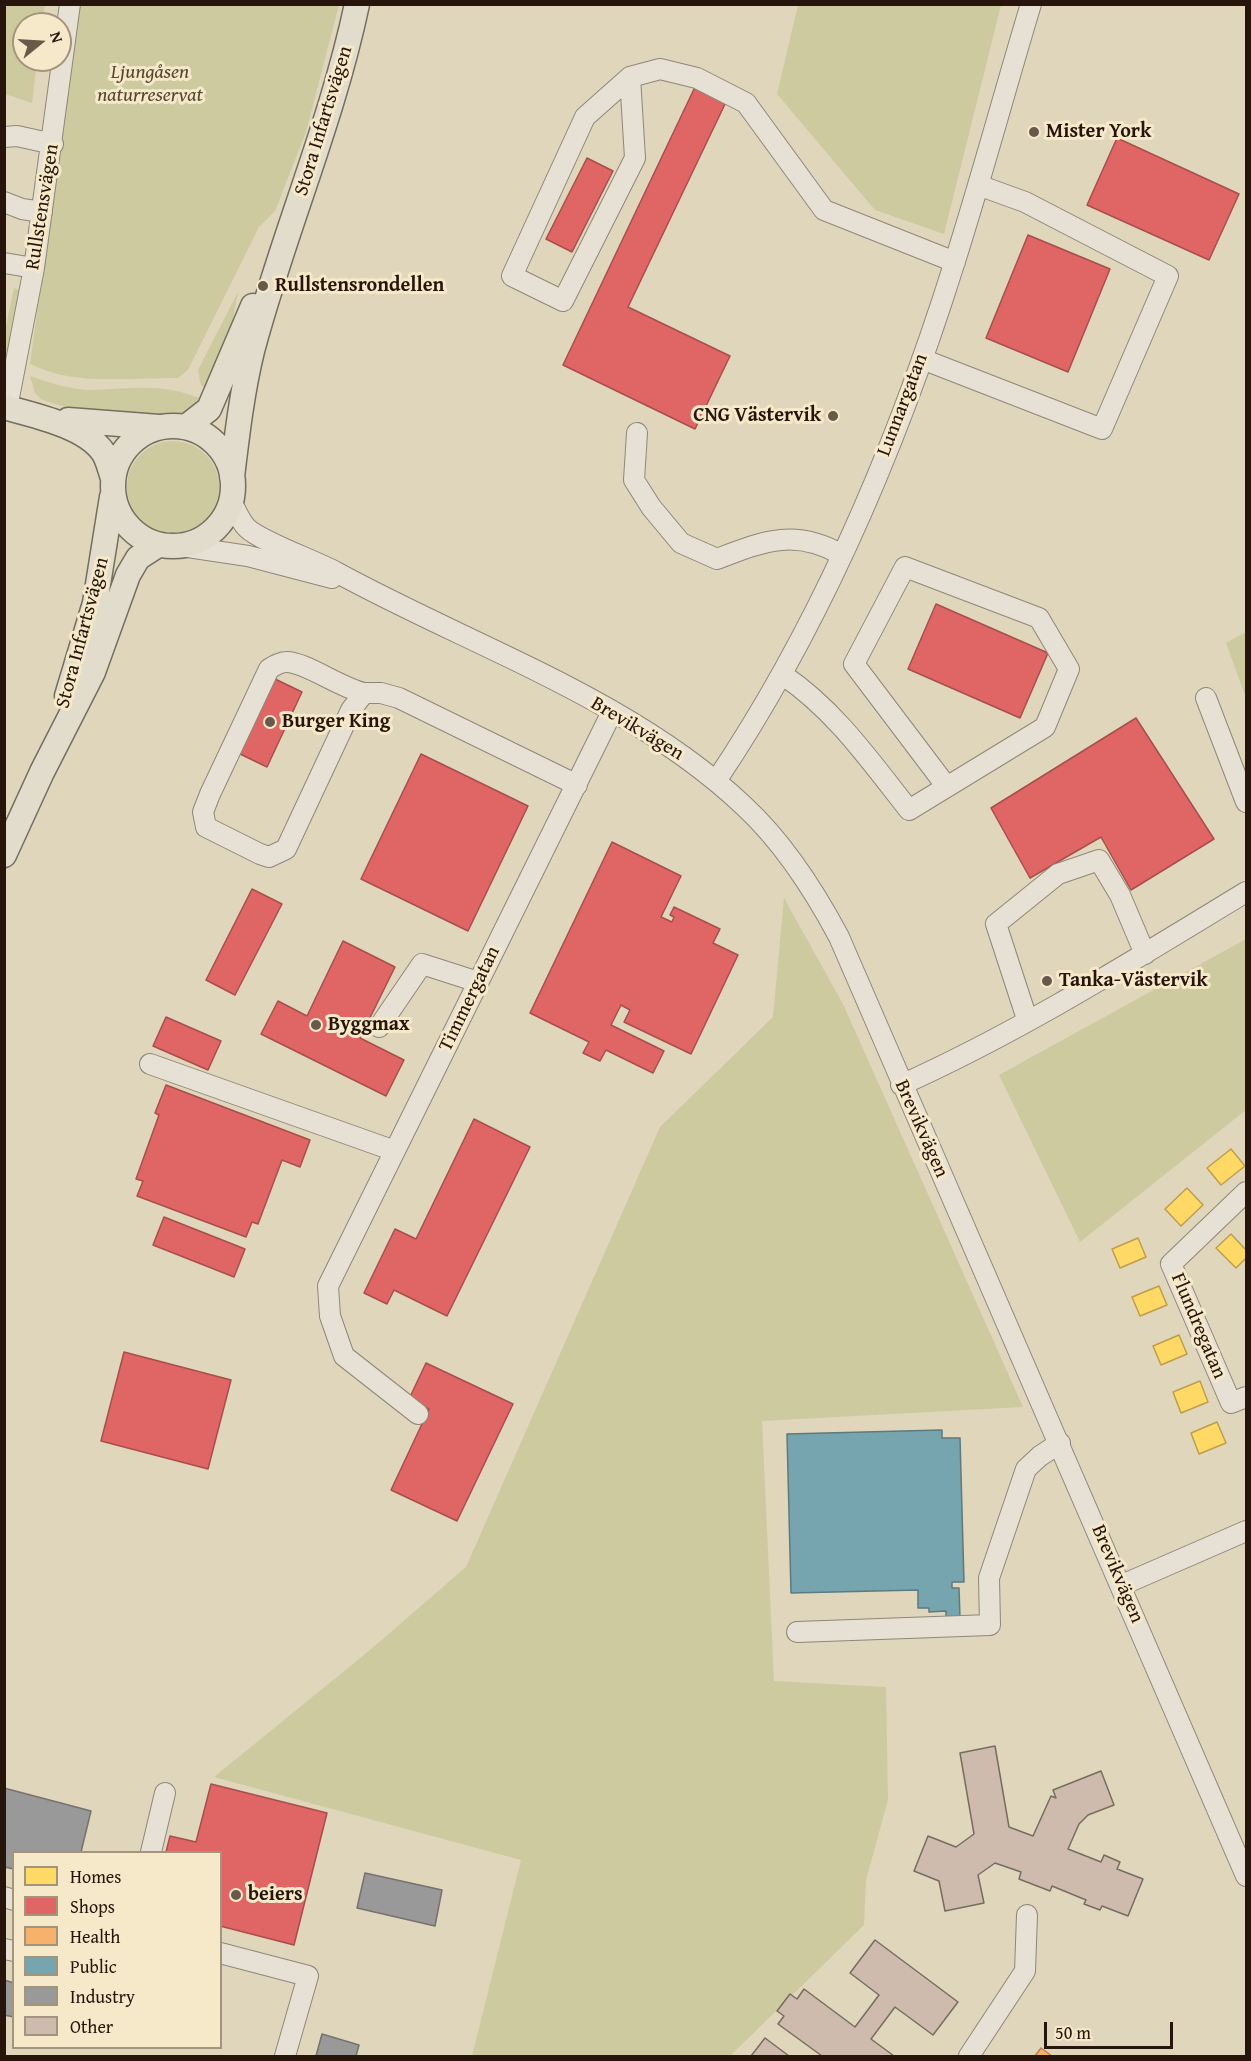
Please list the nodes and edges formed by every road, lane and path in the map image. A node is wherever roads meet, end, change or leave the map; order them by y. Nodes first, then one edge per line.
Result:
1 (70, 4) edge
2 (357, 4) edge
3 (1031, 4) edge
4 (630, 77) junction
5 (4, 137) edge
6 (53, 144) junction
7 (978, 185) junction
8 (4, 201) edge
9 (42, 212) junction
10 (286, 237) junction
11 (955, 262) junction
12 (4, 263) edge
13 (34, 268) junction
14 (922, 358) junction
15 (6, 407) edge
16 (39, 416) junction
17 (161, 427) junction
18 (186, 428) junction
19 (636, 433) dead end
20 (113, 485) junction
21 (231, 489) junction
22 (170, 545) junction
23 (842, 555) junction
24 (361, 586) junction
25 (783, 675) junction
26 (364, 693) junction
27 (1206, 698) dead end
28 (612, 712) junction
29 (42, 772) junction
30 (716, 781) junction
31 (576, 785) junction
32 (947, 787) junction
33 (1246, 802) edge
34 (4, 855) edge
35 (1246, 892) edge
36 (1145, 954) junction
37 (478, 982) junction
38 (1028, 1019) junction
39 (379, 1027) dead end
40 (150, 1064) dead end
41 (901, 1085) junction
42 (395, 1151) junction
43 (1246, 1192) edge
44 (1246, 1396) edge
45 (418, 1414) dead end
46 (1060, 1443) junction
47 (1246, 1531) edge
48 (1122, 1585) junction
49 (797, 1632) dead end
50 (165, 1793) dead end
51 (151, 1851) edge
52 (1246, 1876) edge
53 (1027, 1915) dead end
54 (222, 1954) edge
55 (285, 2056) edge
56 (969, 2056) edge

1 - 6 street, Rullstensvägen
2 - 10 main road, Stora Infartsvägen
3 - 7 street, Lunnargatan
4 - 4 street
4 - 11 street
5 - 6 street
6 - 9 street, Rullstensvägen
7 - 11 street, Lunnargatan
7 - 14 street
8 - 9 street
9 - 13 street, Rullstensvägen
10 - 18 main road, Stora Infartsvägen
10 - 21 main road, Stora Infartsvägen
11 - 14 street, Lunnargatan
12 - 13 street
13 - 15 street, Rullstensvägen
14 - 23 street, Lunnargatan
15 - 16 main road
16 - 17 main road
16 - 20 main road
17 - 18 main road
17 - 20 main road
18 - 21 main road
19 - 23 street
20 - 22 main road
20 - 29 main road, Stora Infartsvägen
21 - 22 main road
21 - 24 street, Brevikvägen
22 - 24 street, Brevikvägen
22 - 29 main road, Stora Infartsvägen
23 - 25 street, Lunnargatan
24 - 28 street, Brevikvägen
25 - 30 street, Lunnargatan
25 - 32 street
26 - 26 street
26 - 31 street
27 - 33 street
28 - 30 street, Brevikvägen
28 - 31 street, Timmergatan
29 - 34 main road, Stora Infartsvägen
30 - 41 street, Brevikvägen
31 - 37 street, Timmergatan
32 - 32 street
35 - 36 street
36 - 38 street
36 - 38 street
37 - 39 street
37 - 42 street, Timmergatan
38 - 41 street
40 - 42 street
41 - 46 street, Brevikvägen
42 - 45 street, Timmergatan
43 - 44 street, Flundregatan
46 - 48 street, Brevikvägen
46 - 49 street
47 - 48 street
48 - 52 street, Brevikvägen
50 - 51 street
53 - 56 street
54 - 55 street

